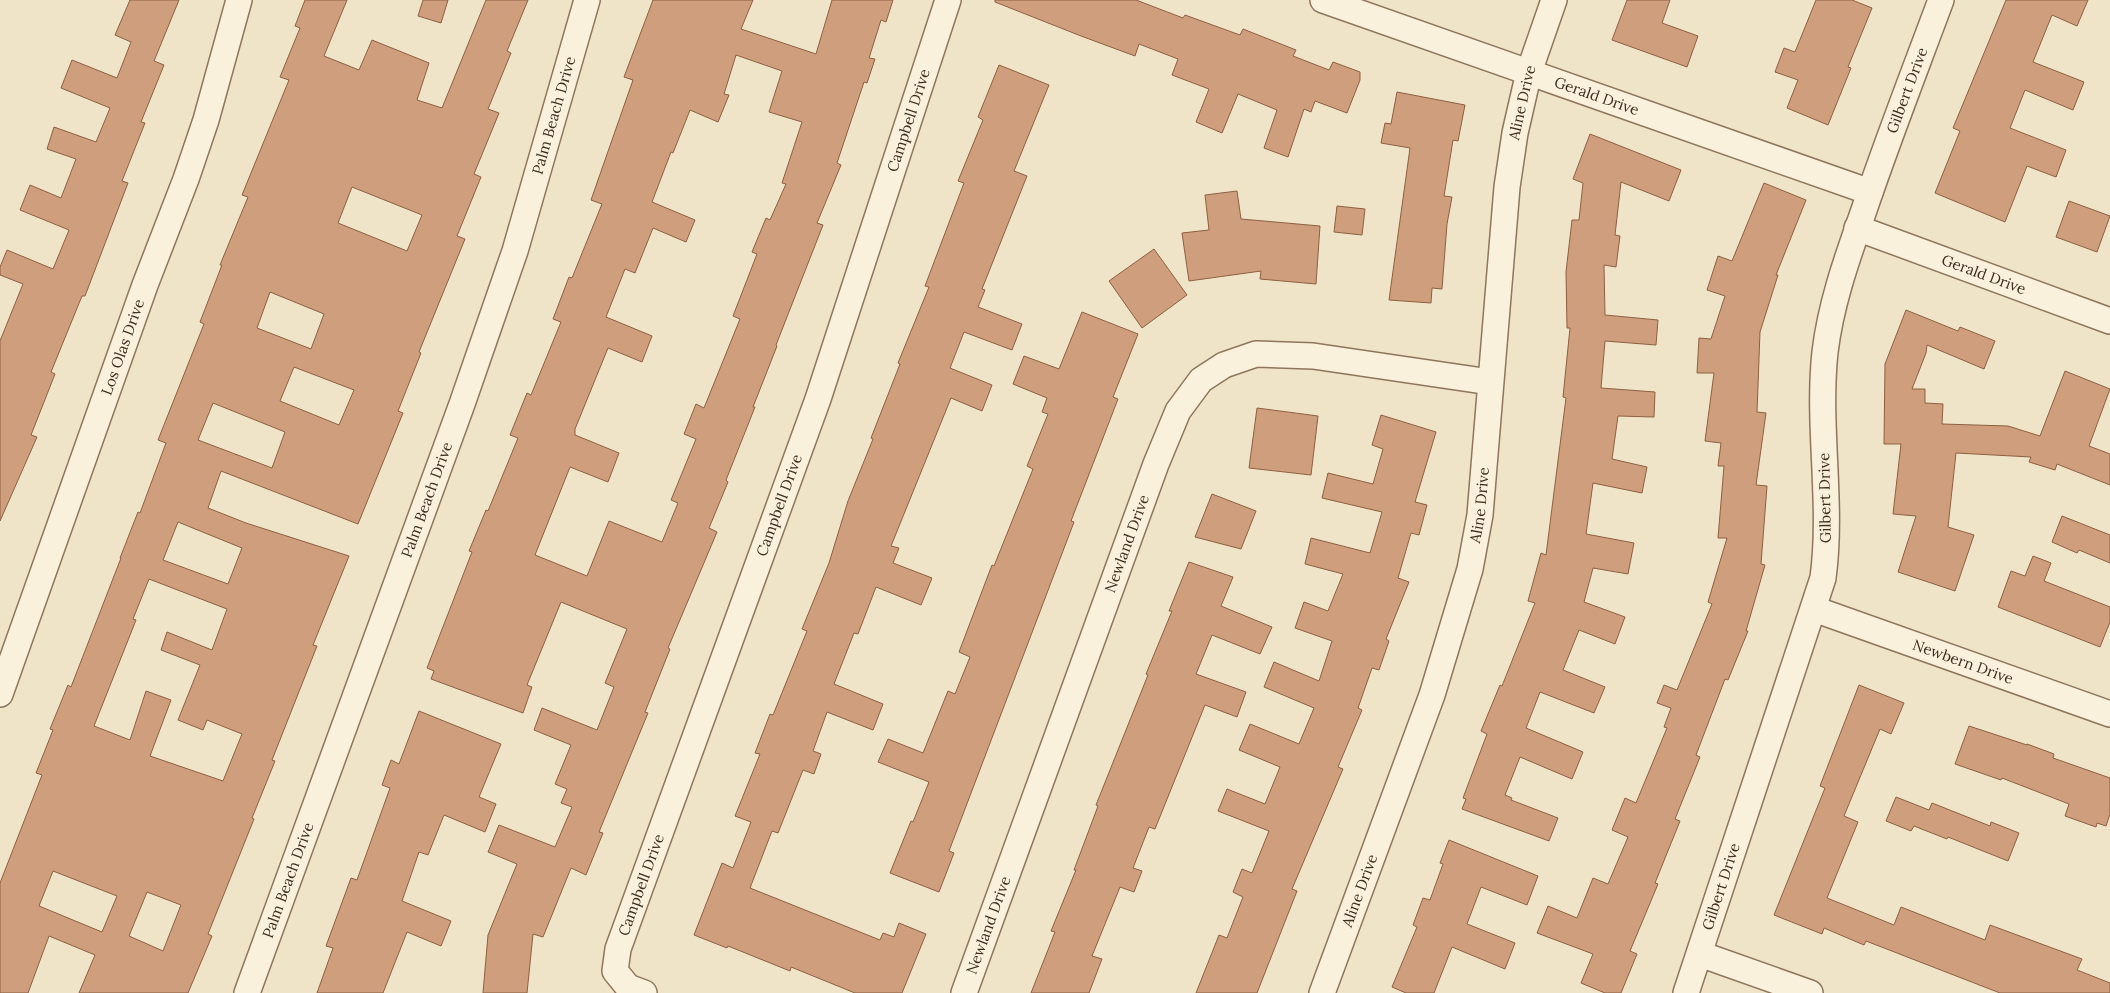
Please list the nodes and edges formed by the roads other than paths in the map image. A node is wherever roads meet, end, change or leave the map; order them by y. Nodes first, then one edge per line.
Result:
1 (238, 0) edge
2 (587, 0) edge
3 (948, 0) edge
4 (1323, 0) edge
5 (1554, 0) edge
6 (1941, 0) edge
7 (1350, 4) edge
8 (1529, 72) junction
9 (1870, 192) junction
10 (1857, 228) junction
11 (2110, 321) edge
12 (1490, 382) junction
13 (1814, 609) junction
14 (0, 694) edge
15 (2110, 714) edge
16 (1700, 954) junction
17 (247, 993) edge
18 (644, 993) edge
19 (964, 993) edge
20 (1322, 993) edge
21 (1686, 993) edge
22 (1810, 993) edge

1 - 14 street, Los Olas Drive
2 - 17 street, Palm Beach Drive
3 - 18 street, Campbell Drive
4 - 7 street, Gerald Drive
5 - 8 street, Aline Drive
6 - 9 street, Gilbert Drive
7 - 8 street, Gerald Drive
8 - 9 street, Gerald Drive
8 - 12 street, Aline Drive
9 - 10 street, Gilbert Drive
10 - 11 street, Gerald Drive
10 - 13 street, Gilbert Drive
12 - 19 street, Newland Drive
12 - 20 street, Aline Drive
13 - 15 street, Newbern Drive
13 - 16 street, Gilbert Drive
16 - 21 street, Gilbert Drive
16 - 22 street

